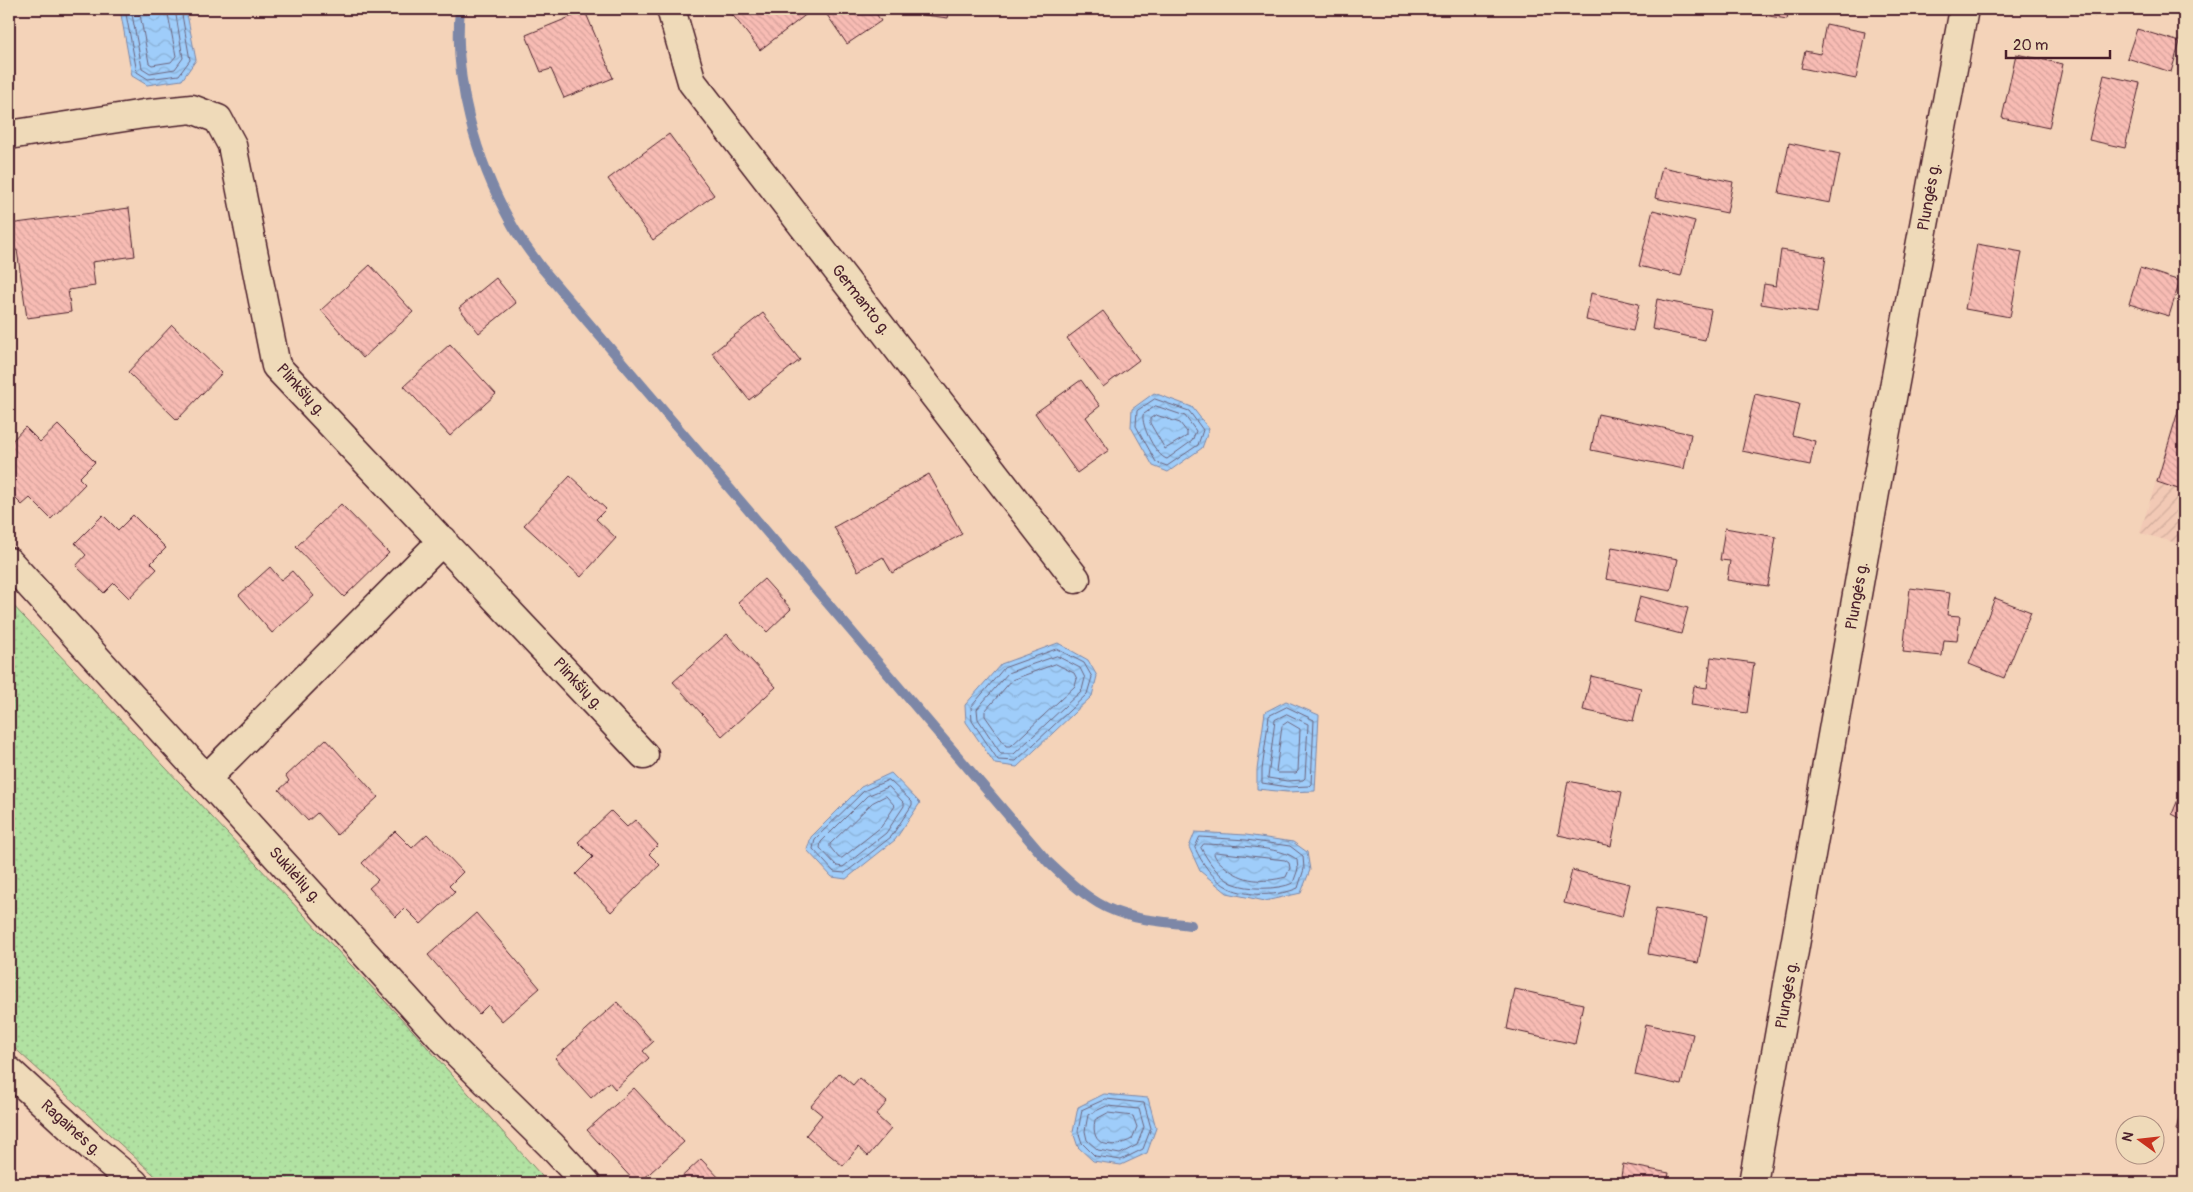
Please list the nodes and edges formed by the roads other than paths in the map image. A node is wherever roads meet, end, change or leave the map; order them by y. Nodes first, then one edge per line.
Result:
1 (671, 9) edge
2 (1964, 9) edge
3 (9, 135) edge
4 (443, 540) junction
5 (9, 562) edge
6 (1076, 579) dead end
7 (644, 755) dead end
8 (207, 778) junction
9 (9, 1071) edge
10 (134, 1183) edge
11 (586, 1183) edge
12 (1754, 1183) edge

1 - 6 street, Germanto g.
2 - 12 street, Plungės g.
3 - 4 street, Plinkšių g.
4 - 7 street, Plinkšių g.
4 - 8 street
5 - 8 street, Sukilėlių g.
8 - 11 street, Sukilėlių g.
9 - 10 street, Ragainės g.

